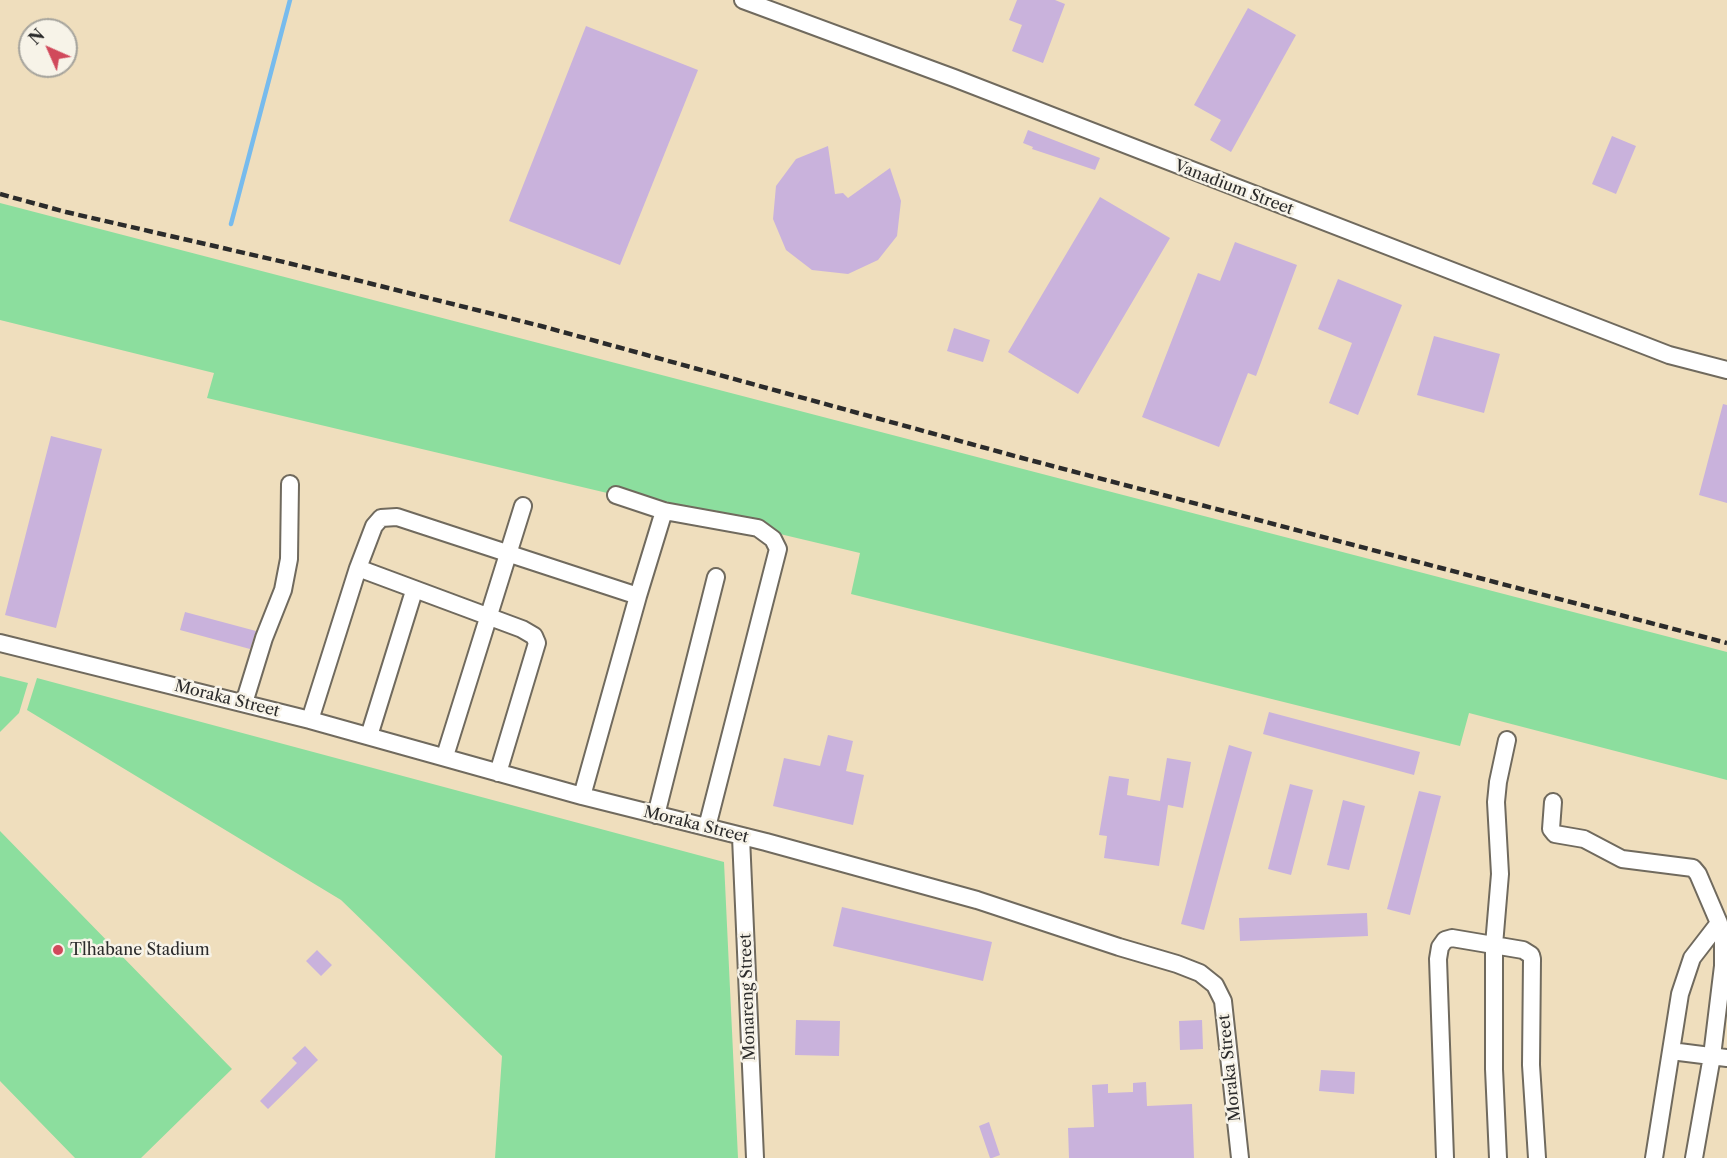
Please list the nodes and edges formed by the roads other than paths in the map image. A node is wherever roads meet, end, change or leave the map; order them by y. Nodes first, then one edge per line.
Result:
1 (743, 0) edge
2 (1727, 370) edge
3 (290, 483) dead end
4 (616, 495) dead end
5 (523, 506) dead end
6 (664, 511) junction
7 (507, 552) junction
8 (358, 568) junction
9 (716, 577) dead end
10 (414, 591) junction
11 (638, 596) junction
12 (487, 617) junction
13 (0, 643) edge
14 (244, 703) junction
15 (310, 720) junction
16 (369, 736) junction
17 (1507, 740) dead end
18 (445, 756) junction
19 (498, 773) junction
20 (582, 796) junction
21 (1553, 802) dead end
22 (656, 815) junction
23 (707, 827) junction
24 (741, 837) junction
25 (1719, 923) junction
26 (1494, 945) junction
27 (1671, 1051) junction
28 (1720, 1057) edge
29 (755, 1158) edge
30 (1240, 1158) edge
31 (1445, 1158) edge
32 (1498, 1158) edge
33 (1537, 1158) edge
34 (1654, 1158) edge
35 (1694, 1158) edge

1 - 2 street, Vanadium Street
3 - 14 street
4 - 6 street
5 - 7 street
6 - 11 street
6 - 23 street
7 - 8 street
7 - 11 street
7 - 12 street
8 - 10 street
8 - 15 street
9 - 22 street
10 - 12 street
10 - 16 street
11 - 20 street
12 - 18 street
12 - 19 street
13 - 14 street, Moraka Street
14 - 15 street, Moraka Street
15 - 16 street, Moraka Street
16 - 18 street, Moraka Street
17 - 26 street
18 - 19 street, Moraka Street
19 - 20 street, Moraka Street
20 - 22 street, Moraka Street
21 - 25 street
22 - 23 street, Moraka Street
23 - 24 street, Moraka Street
24 - 29 street, Monareng Street
24 - 30 street, Moraka Street
25 - 27 street
25 - 28 street
26 - 31 street
26 - 32 street
26 - 33 street
27 - 28 street
27 - 34 street
28 - 35 street

